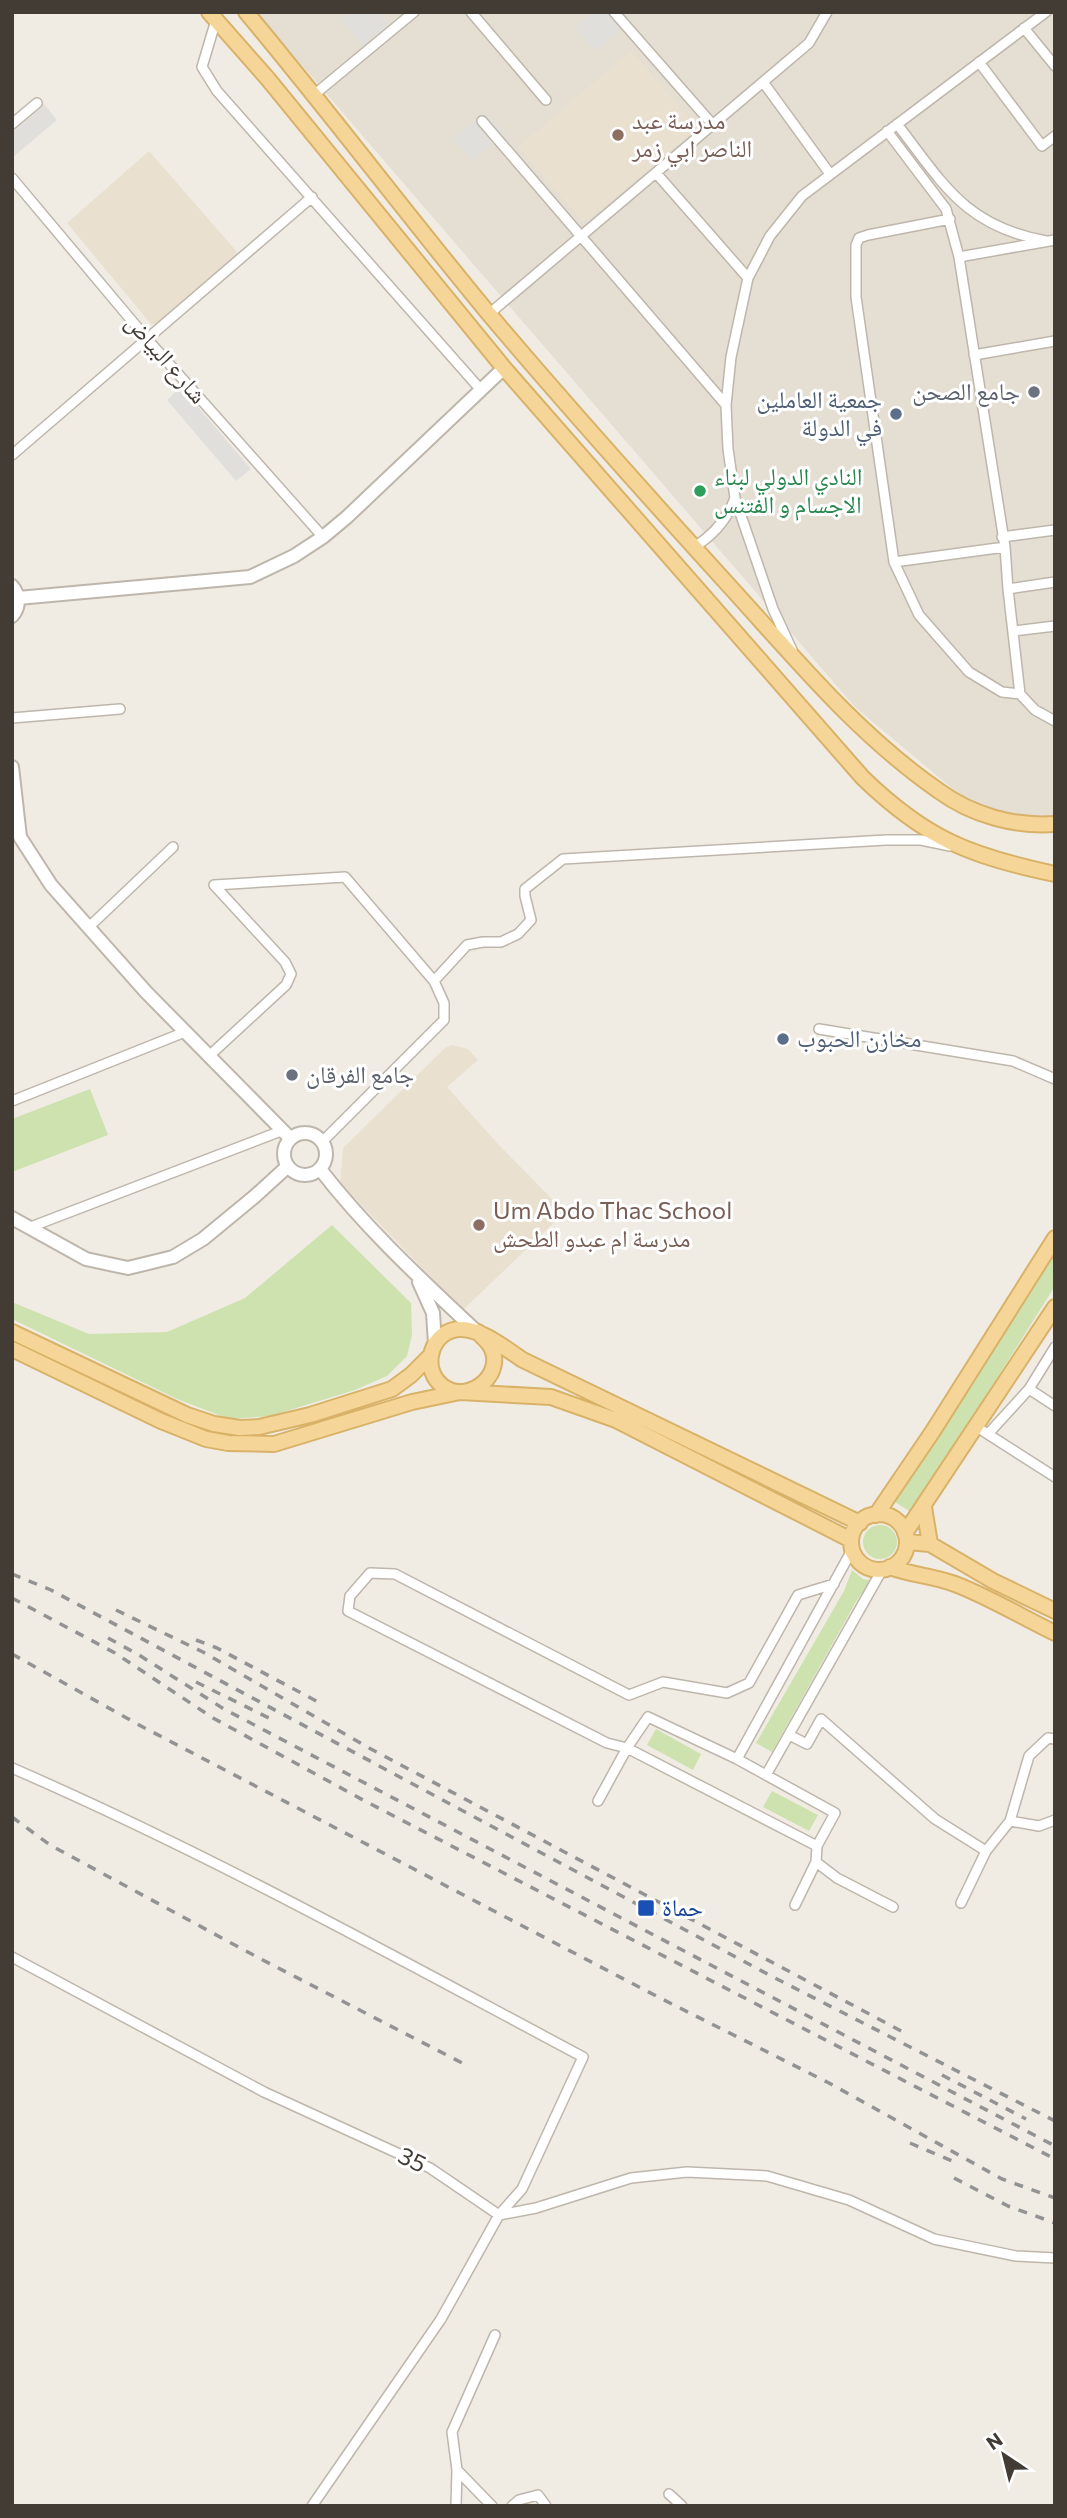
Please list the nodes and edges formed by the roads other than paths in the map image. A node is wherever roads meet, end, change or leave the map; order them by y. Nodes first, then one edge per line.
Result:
1 (246, 12) edge
2 (414, 12) edge
3 (471, 12) edge
4 (614, 12) edge
5 (827, 12) edge
6 (1045, 12) edge
7 (212, 16) edge
8 (1024, 28) junction
9 (979, 62) junction
10 (1055, 66) edge
11 (763, 82) junction
12 (315, 94) junction
13 (546, 100) dead end
14 (37, 103) dead end
15 (482, 121) dead end
16 (12, 124) edge
17 (897, 124) junction
18 (713, 125) junction
19 (887, 131) junction
20 (1055, 136) edge
21 (656, 173) junction
22 (830, 174) junction
23 (12, 178) edge
24 (312, 197) junction
25 (950, 219) junction
26 (582, 235) junction
27 (1051, 240) edge
28 (959, 257) junction
29 (748, 278) junction
30 (489, 313) junction
31 (148, 340) junction
32 (1055, 341) edge
33 (974, 355) junction
34 (504, 368) junction
35 (481, 390) junction
36 (726, 405) junction
37 (12, 455) edge
38 (735, 498) junction
39 (1055, 530) edge
40 (323, 537) junction
41 (1004, 542) junction
42 (694, 547) junction
43 (894, 562) junction
44 (1055, 582) edge
45 (12, 586) edge
46 (1008, 589) junction
47 (18, 598) junction
48 (12, 616) edge
49 (1055, 626) edge
50 (1013, 631) junction
51 (795, 657) junction
52 (1020, 694) junction
53 (120, 709) dead end
54 (12, 718) edge
55 (1055, 721) edge
56 (12, 767) edge
57 (1055, 824) edge
58 (16, 839) edge
59 (173, 847) dead end
60 (962, 848) junction
61 (1055, 874) edge
62 (90, 926) junction
63 (434, 981) junction
64 (819, 1030) dead end
65 (185, 1032) junction
66 (209, 1056) junction
67 (1055, 1079) edge
68 (12, 1101) edge
69 (286, 1134) junction
70 (322, 1142) junction
71 (287, 1167) junction
72 (320, 1169) junction
73 (12, 1218) edge
74 (28, 1228) junction
75 (1055, 1238) edge
76 (416, 1275) junction
77 (1055, 1307) edge
78 (12, 1332) edge
79 (478, 1332) junction
80 (1055, 1347) edge
81 (12, 1349) edge
82 (432, 1350) junction
83 (1029, 1389) junction
84 (460, 1392) junction
85 (1055, 1406) edge
86 (982, 1431) junction
87 (1055, 1477) edge
88 (924, 1507) junction
89 (876, 1515) junction
90 (860, 1522) junction
91 (906, 1537) junction
92 (930, 1544) junction
93 (852, 1545) junction
94 (886, 1569) junction
95 (834, 1584) junction
96 (1055, 1611) edge
97 (1055, 1633) edge
98 (789, 1735) junction
99 (1055, 1739) edge
100 (627, 1748) junction
101 (737, 1759) junction
102 (12, 1768) edge
103 (766, 1775) junction
104 (598, 1801) dead end
105 (1055, 1820) edge
106 (1010, 1821) junction
107 (817, 1846) junction
108 (986, 1851) junction
109 (817, 1862) junction
110 (961, 1903) dead end
111 (796, 1905) dead end
112 (893, 1907) dead end
113 (12, 1956) edge
114 (499, 2216) junction
115 (1055, 2258) edge
116 (495, 2335) dead end
117 (457, 2470) junction
118 (670, 2494) dead end
119 (312, 2506) edge
120 (456, 2506) edge
121 (492, 2506) edge
122 (512, 2506) edge
123 (546, 2506) edge
124 (682, 2506) edge

1 - 12 main road
2 - 12 street
3 - 13 street
4 - 18 street
5 - 11 street
6 - 8 street
7 - 24 street
7 - 34 main road
8 - 9 street
8 - 10 street
9 - 17 street
9 - 20 street
11 - 18 street
11 - 22 street
12 - 30 main road
14 - 16 street
15 - 26 street
17 - 19 street
17 - 27 street
18 - 21 street
19 - 22 street
19 - 25 street
21 - 26 street
21 - 29 street
22 - 29 street
23 - 31 street, شارع البياض
24 - 31 street
24 - 35 street
25 - 28 street
25 - 43 street
26 - 30 street
26 - 36 street
27 - 28 street
28 - 33 street
29 - 36 street
30 - 42 main road
31 - 37 street
31 - 40 street, شارع البياض
32 - 33 street
33 - 41 street
34 - 35 street
34 - 60 main road
35 - 40 street
36 - 38 street
38 - 42 street
38 - 51 street
39 - 41 street
40 - 47 street
41 - 43 street
41 - 46 street
42 - 51 main road
43 - 52 street
44 - 46 street
45 - 47 street
46 - 50 street
47 - 48 street
49 - 50 street
50 - 52 street
51 - 57 main road
52 - 55 street
53 - 54 street
56 - 58 street
58 - 62 street
59 - 62 street
60 - 61 main road
60 - 63 street
62 - 65 street
63 - 66 street
63 - 70 street
64 - 67 street
65 - 66 street
65 - 68 street
66 - 69 street
69 - 70 street
69 - 71 street
69 - 74 street
70 - 72 street
71 - 72 street
71 - 74 street
72 - 76 street
73 - 74 street
75 - 89 main road
76 - 79 street
76 - 82 street
77 - 86 main road
78 - 82 main road
79 - 82 main road
79 - 84 main road
79 - 90 main road
80 - 83 street
81 - 84 main road
82 - 84 main road
83 - 85 street
83 - 86 street
84 - 93 main road
86 - 87 street
86 - 88 main road
88 - 91 main road
88 - 92 main road
89 - 90 main road
89 - 91 main road
90 - 93 main road
91 - 92 main road
91 - 94 main road
92 - 96 main road
93 - 94 main road
93 - 95 street
94 - 97 main road
94 - 98 street
95 - 100 street
95 - 101 street
98 - 103 street
98 - 108 street
99 - 106 street
100 - 101 street
100 - 104 street
100 - 107 street
101 - 103 street
102 - 114 street
103 - 107 street
105 - 106 street
106 - 108 street
107 - 109 street
108 - 110 street
109 - 111 street
109 - 112 street
113 - 114 street, 35
114 - 115 street
114 - 119 street
116 - 117 street
117 - 120 street
117 - 121 street
118 - 124 street
122 - 123 street

